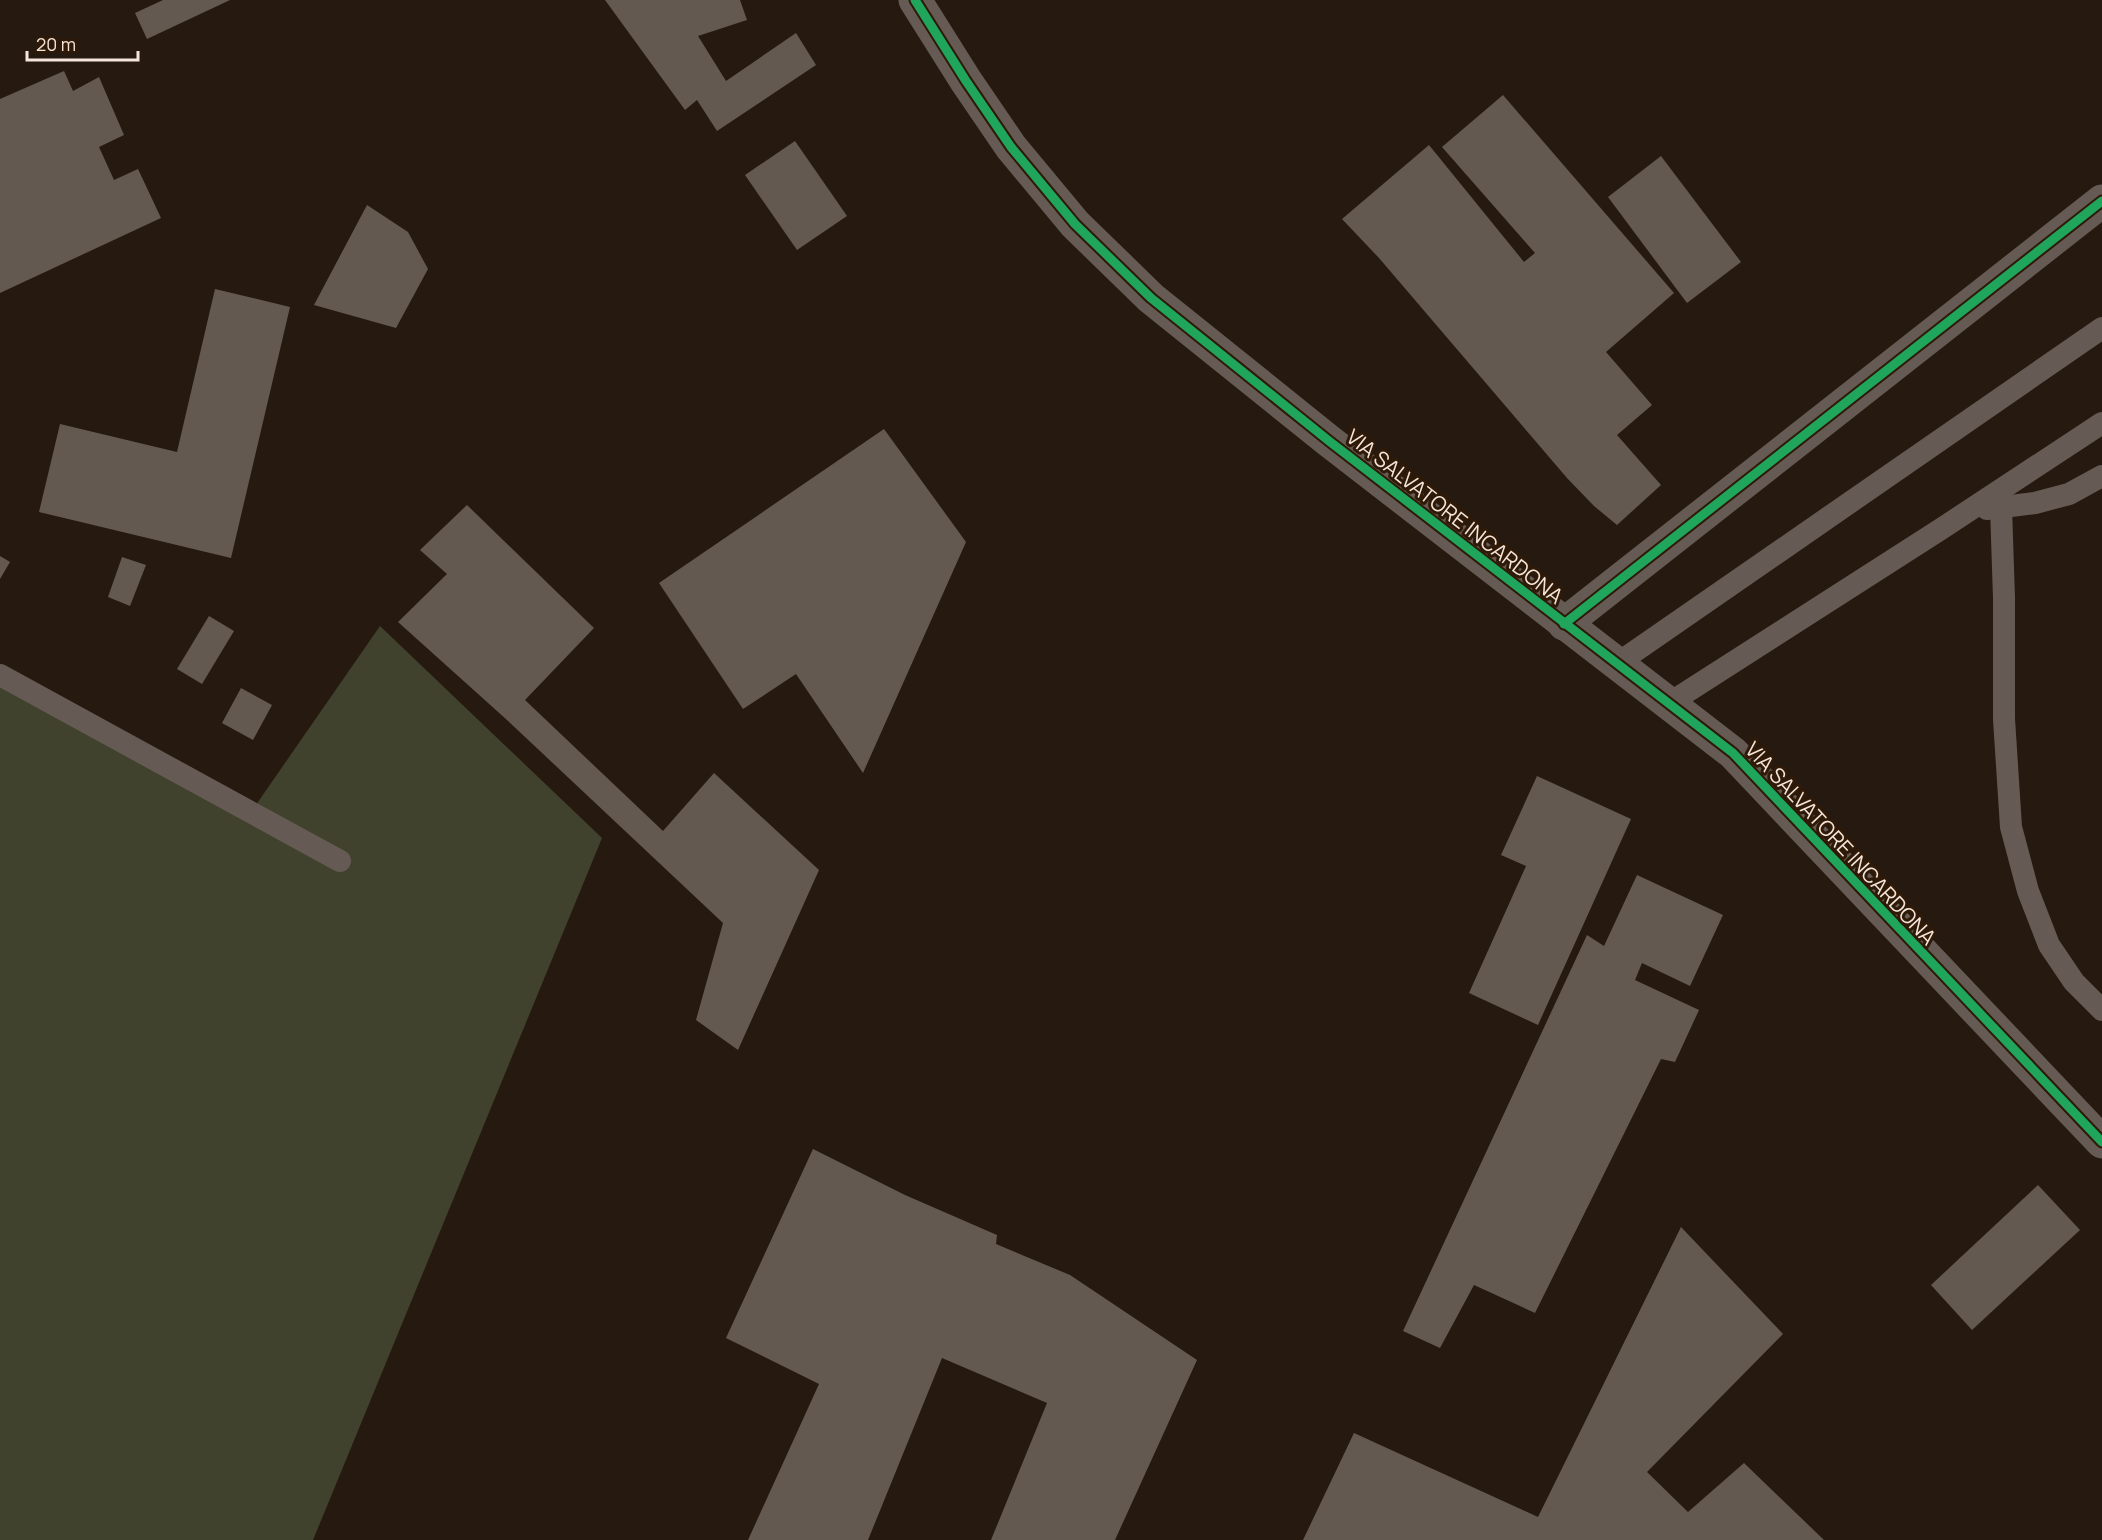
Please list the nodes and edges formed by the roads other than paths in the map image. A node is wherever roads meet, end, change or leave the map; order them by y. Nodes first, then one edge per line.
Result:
1 (915, 0) edge
2 (2102, 201) edge
3 (2102, 328) edge
4 (2102, 423) edge
5 (2102, 476) edge
6 (2001, 507) junction
7 (1968, 512) junction
8 (1564, 624) junction
9 (1618, 663) junction
10 (0, 675) edge
11 (1668, 704) junction
12 (340, 861) dead end
13 (2102, 1010) edge
14 (2102, 1142) edge

1 - 8 street, VIA SALVATORE INCARDONA
2 - 8 street
3 - 9 lane
4 - 7 lane
5 - 6 lane
6 - 7 lane
6 - 13 lane
7 - 11 lane
8 - 9 street, VIA SALVATORE INCARDONA
9 - 11 street, VIA SALVATORE INCARDONA
10 - 12 lane
11 - 14 street, VIA SALVATORE INCARDONA

